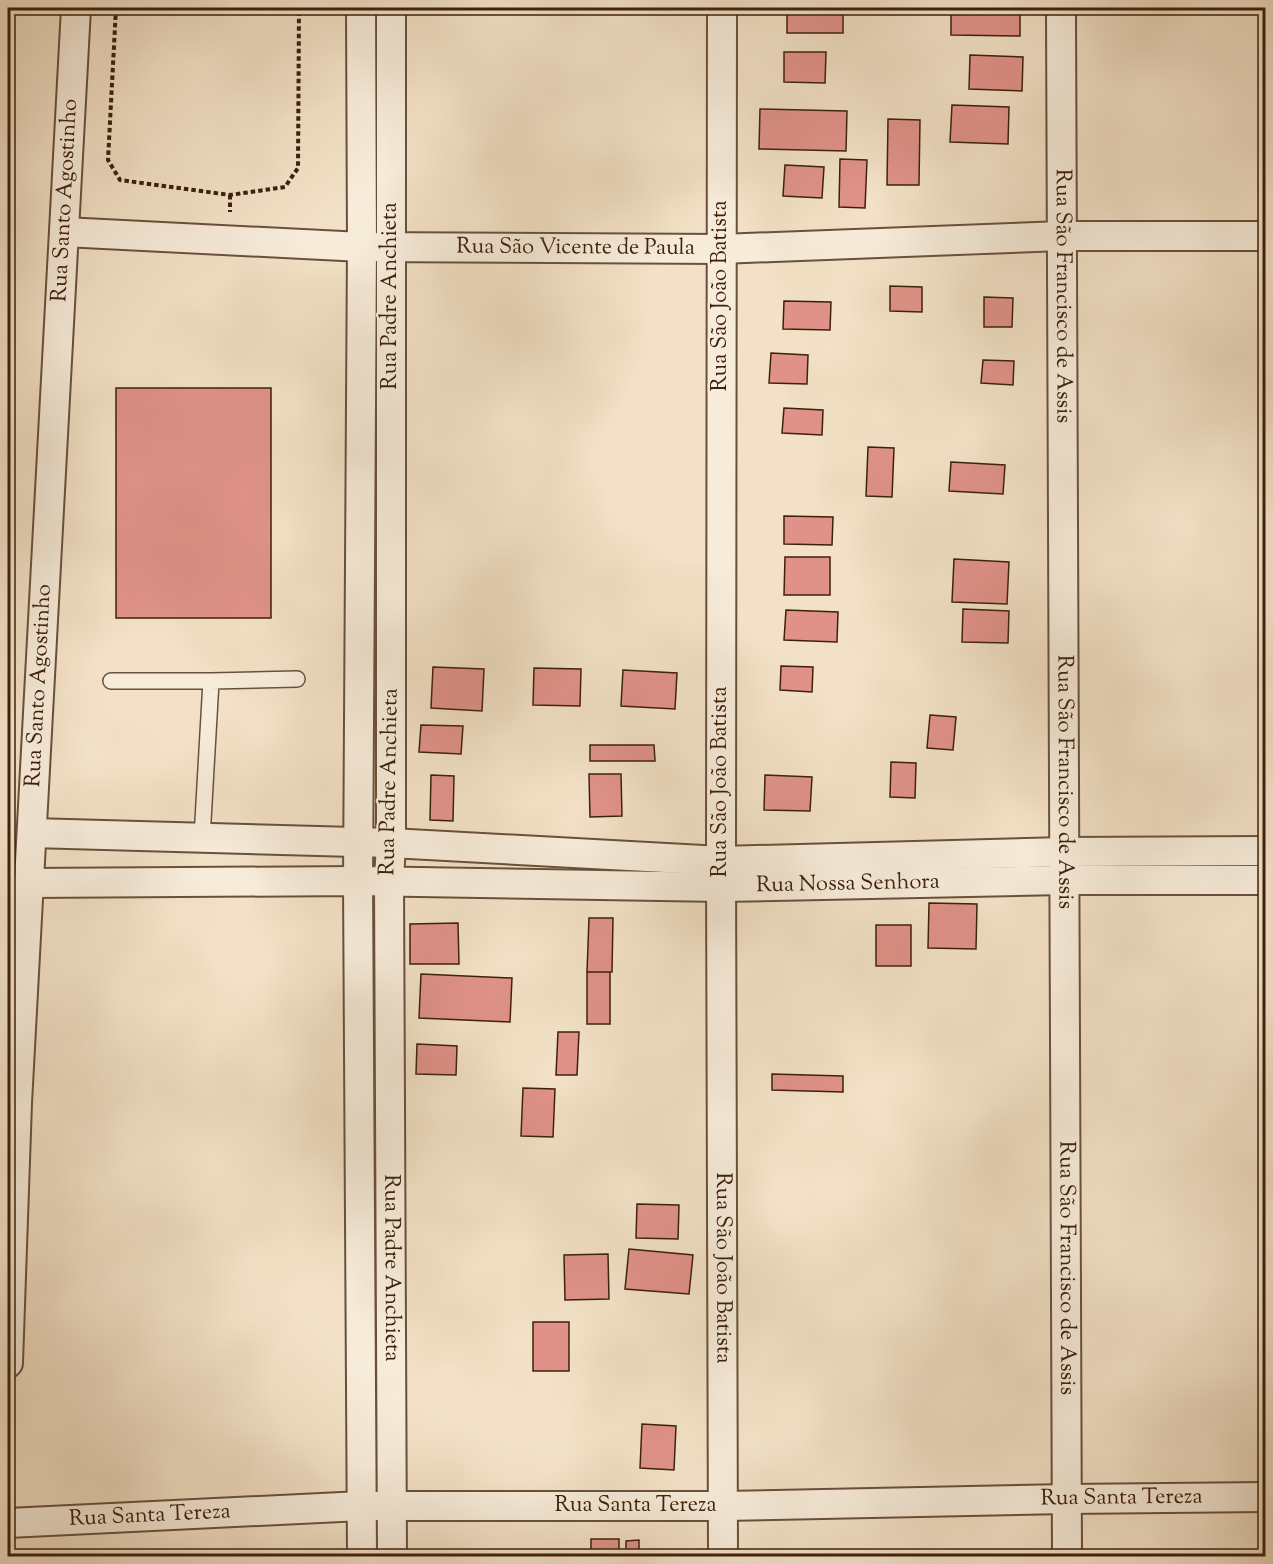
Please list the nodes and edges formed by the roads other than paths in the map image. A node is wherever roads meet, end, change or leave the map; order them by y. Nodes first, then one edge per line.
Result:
1 (76, 8) edge
2 (361, 8) edge
3 (391, 8) edge
4 (722, 8) edge
5 (1061, 8) edge
6 (64, 232) junction
7 (1062, 236) junction
8 (1266, 236) edge
9 (362, 247) junction
10 (391, 248) junction
11 (721, 249) junction
12 (297, 679) dead end
13 (111, 681) dead end
14 (211, 681) junction
15 (32, 833) junction
16 (189, 838) junction
17 (358, 843) junction
18 (391, 843) junction
19 (1262, 851) edge
20 (1064, 852) junction
21 (721, 874) junction
22 (1064, 880) junction
23 (1261, 880) edge
24 (358, 881) junction
25 (389, 881) junction
26 (172, 882) junction
27 (29, 883) junction
28 (12, 1103) edge
29 (8, 1363) edge
30 (1266, 1497) edge
31 (1066, 1499) junction
32 (362, 1506) junction
33 (392, 1506) junction
34 (723, 1506) junction
35 (8, 1523) edge
36 (362, 1557) edge
37 (392, 1557) edge
38 (723, 1557) edge
39 (1067, 1557) edge

1 - 6 street, Rua Santo Agostinho
2 - 9 street, Rua Padre Anchieta
3 - 10 street, Rua Padre Anchieta
4 - 11 street, Rua São João Batista
5 - 7 street, Rua São Francisco de Assis
6 - 9 street, Rua São Vicente de Paula
6 - 15 street, Rua Santo Agostinho
7 - 8 street, Rua São Vicente de Paula
7 - 11 street, Rua São Vicente de Paula
7 - 20 street, Rua São Francisco de Assis
9 - 10 street, Rua São Vicente de Paula
9 - 17 street, Rua Padre Anchieta
10 - 11 street, Rua São Vicente de Paula
10 - 18 street, Rua Padre Anchieta
11 - 21 street, Rua São João Batista
12 - 14 lane
13 - 14 lane
14 - 16 lane
15 - 16 street, Rua Nossa Senhora
15 - 27 street, Rua Santo Agostinho
16 - 17 street, Rua Nossa Senhora
16 - 26 street
17 - 18 street, Rua Nossa Senhora
17 - 24 street, Rua Padre Anchieta
18 - 21 street, Rua Nossa Senhora
18 - 25 street, Rua Padre Anchieta
19 - 20 street, Rua Nossa Senhora
19 - 23 street
20 - 21 street, Rua Nossa Senhora
20 - 22 street, Rua São Francisco de Assis
21 - 22 street, Rua Nossa Senhora
21 - 25 street, Rua Nossa Senhora
21 - 34 street, Rua São João Batista
22 - 23 street, Rua Nossa Senhora
22 - 31 street, Rua São Francisco de Assis
24 - 25 street, Rua Nossa Senhora
24 - 26 street, Rua Nossa Senhora
24 - 32 street, Rua Padre Anchieta
25 - 33 street, Rua Padre Anchieta
26 - 27 street, Rua Nossa Senhora
27 - 28 street, Rua Santo Agostinho
28 - 29 street, Rua Santo Agostinho
30 - 31 street, Rua Santa Tereza
31 - 34 street, Rua Santa Tereza
31 - 39 street, Rua São Francisco de Assis
32 - 33 street, Rua Santa Tereza
32 - 35 street, Rua Santa Tereza
32 - 36 street, Rua Padre Anchieta
33 - 34 street, Rua Santa Tereza
33 - 37 street, Rua Padre Anchieta
34 - 38 street, Rua São João Batista

